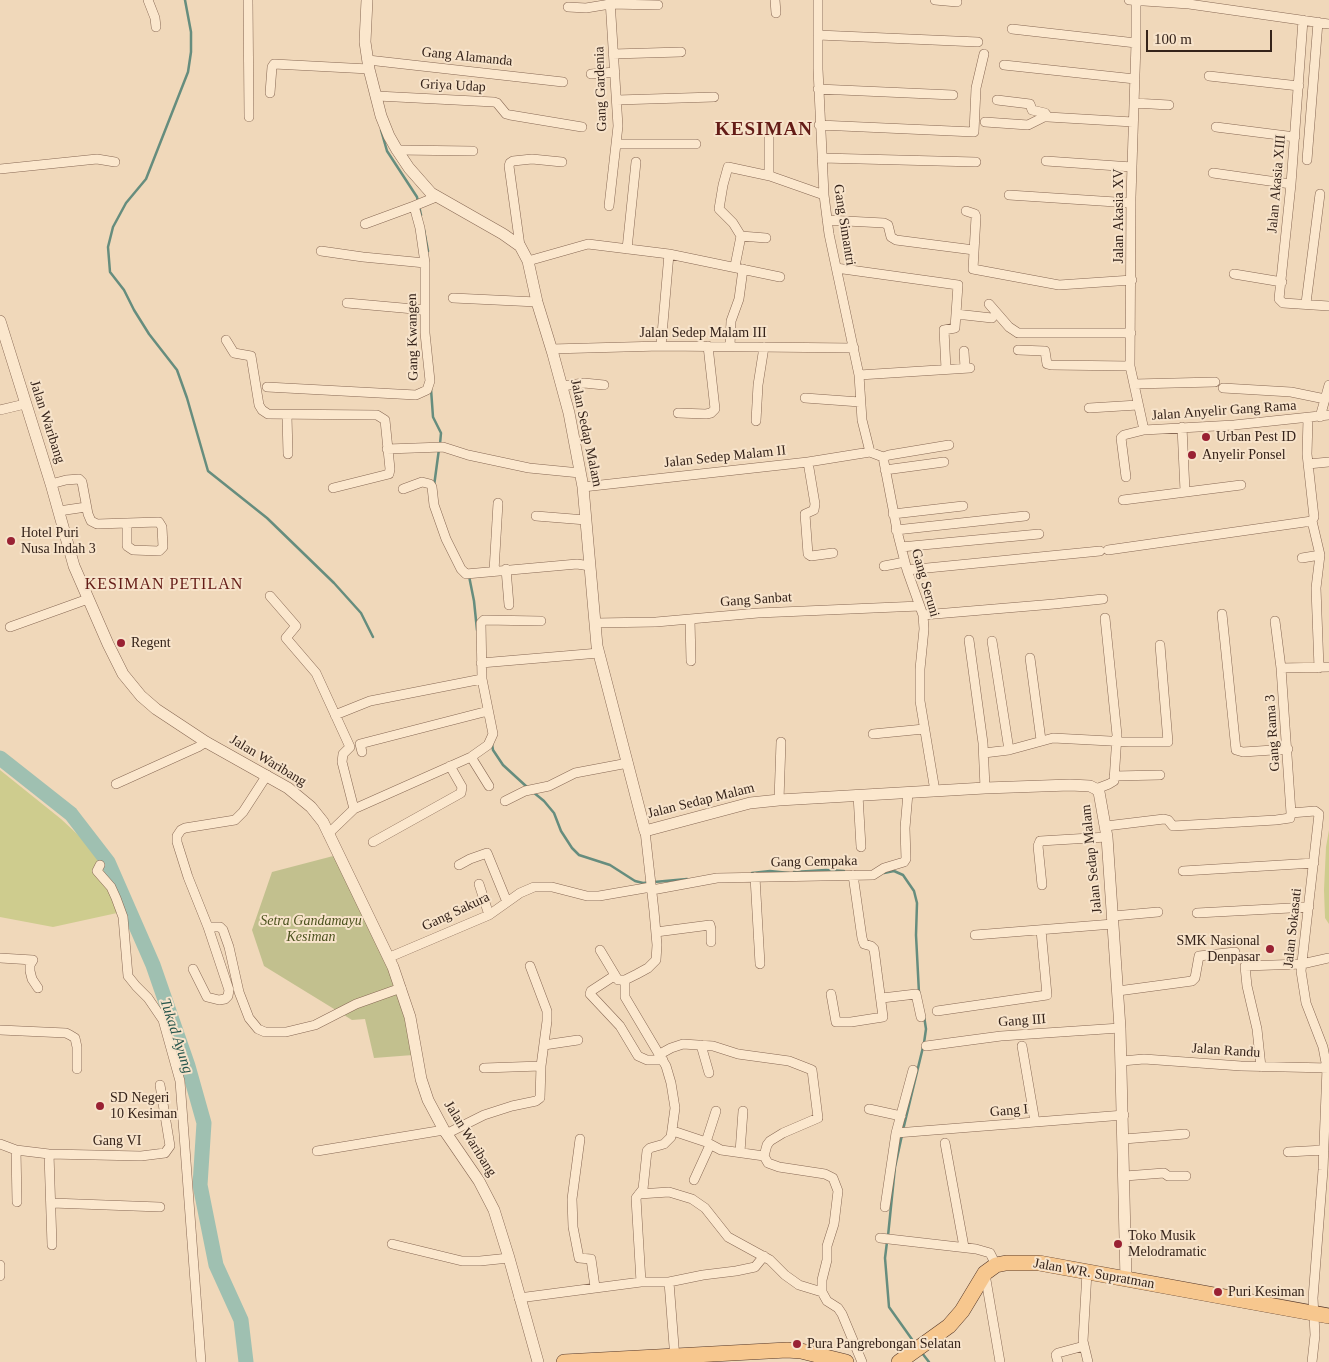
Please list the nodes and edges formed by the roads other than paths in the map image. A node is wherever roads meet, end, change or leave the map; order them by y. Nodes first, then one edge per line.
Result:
1 (148, 0) edge
2 (248, 0) edge
3 (367, 0) edge
4 (776, 0) edge
5 (818, 0) edge
6 (935, 0) edge
7 (1134, 0) edge
8 (610, 2) edge
9 (957, 2) dead end
10 (658, 5) dead end
11 (568, 7) dead end
12 (776, 13) dead end
13 (1303, 20) junction
14 (1318, 22) junction
15 (1329, 22) edge
16 (156, 27) dead end
17 (1012, 29) dead end
18 (818, 35) junction
19 (978, 42) dead end
20 (1136, 43) junction
21 (680, 52) dead end
22 (613, 54) junction
23 (984, 54) dead end
24 (1004, 65) dead end
25 (367, 67) junction
26 (615, 72) junction
27 (591, 74) dead end
28 (1209, 76) dead end
29 (1135, 79) junction
30 (563, 82) dead end
31 (1299, 86) junction
32 (818, 89) junction
33 (270, 93) dead end
34 (953, 95) dead end
35 (376, 96) junction
36 (714, 97) dead end
37 (617, 100) junction
38 (997, 100) dead end
39 (1134, 103) junction
40 (1169, 105) dead end
41 (249, 117) dead end
42 (1048, 117) junction
43 (985, 122) dead end
44 (1133, 122) junction
45 (819, 125) junction
46 (582, 126) dead end
47 (1216, 127) dead end
48 (769, 137) dead end
49 (1295, 137) junction
50 (616, 144) junction
51 (696, 144) dead end
52 (397, 150) junction
53 (472, 151) dead end
54 (822, 158) junction
55 (1307, 160) dead end
56 (1046, 161) dead end
57 (115, 162) dead end
58 (562, 162) dead end
59 (636, 162) dead end
60 (976, 162) dead end
61 (1132, 167) junction
62 (0, 169) edge
63 (1213, 173) dead end
64 (770, 176) junction
65 (1291, 184) junction
66 (1009, 194) dead end
67 (1320, 194) dead end
68 (824, 195) junction
69 (436, 197) junction
70 (1131, 203) junction
71 (417, 205) junction
72 (609, 206) dead end
73 (966, 210) dead end
74 (827, 220) junction
75 (366, 224) dead end
76 (740, 236) junction
77 (766, 238) dead end
78 (520, 246) junction
79 (627, 249) junction
80 (974, 250) junction
81 (321, 251) dead end
82 (669, 254) junction
83 (528, 261) junction
84 (425, 263) junction
85 (739, 268) junction
86 (836, 268) junction
87 (1234, 274) dead end
88 (780, 277) dead end
89 (1132, 280) junction
90 (1282, 282) junction
91 (452, 298) dead end
92 (536, 302) junction
93 (347, 303) dead end
94 (1306, 303) junction
95 (989, 304) dead end
96 (1329, 306) edge
97 (424, 310) junction
98 (956, 314) junction
99 (992, 318) dead end
100 (0, 321) edge
101 (1131, 333) junction
102 (226, 340) dead end
103 (661, 346) junction
104 (708, 346) junction
105 (730, 346) junction
106 (764, 347) junction
107 (854, 348) junction
108 (551, 349) junction
109 (1018, 350) dead end
110 (964, 351) dead end
111 (1130, 366) junction
112 (946, 369) junction
113 (859, 375) junction
114 (1134, 384) junction
115 (604, 385) dead end
116 (1329, 385) edge
117 (562, 386) junction
118 (267, 387) dead end
119 (805, 398) dead end
120 (1325, 399) junction
121 (860, 402) junction
122 (25, 404) junction
123 (1138, 405) junction
124 (1089, 408) dead end
125 (0, 410) edge
126 (678, 413) dead end
127 (287, 416) junction
128 (1324, 416) edge
129 (1308, 419) junction
130 (756, 421) dead end
131 (1182, 427) junction
132 (1144, 430) junction
133 (949, 445) dead end
134 (387, 449) junction
135 (870, 452) junction
136 (288, 454) dead end
137 (882, 458) junction
138 (808, 462) junction
139 (944, 462) dead end
140 (1329, 462) edge
141 (1308, 464) junction
142 (885, 470) junction
143 (580, 473) junction
144 (1126, 477) dead end
145 (51, 484) junction
146 (1240, 485) dead end
147 (583, 487) junction
148 (333, 488) dead end
149 (403, 489) dead end
150 (1185, 491) junction
151 (1123, 500) dead end
152 (498, 503) dead end
153 (963, 506) dead end
154 (86, 507) junction
155 (59, 511) junction
156 (893, 514) junction
157 (536, 516) dead end
158 (1025, 516) dead end
159 (586, 520) junction
160 (1312, 521) junction
161 (127, 523) junction
162 (896, 530) junction
163 (1039, 534) dead end
164 (901, 547) junction
165 (833, 554) dead end
166 (1320, 555) junction
167 (1302, 558) dead end
168 (590, 566) junction
169 (884, 566) dead end
170 (906, 566) junction
171 (506, 569) junction
172 (494, 571) junction
173 (270, 596) dead end
174 (1103, 598) dead end
175 (88, 599) junction
176 (509, 606) dead end
177 (922, 610) junction
178 (1222, 614) dead end
179 (1105, 618) dead end
180 (541, 620) dead end
181 (690, 620) junction
182 (1275, 621) dead end
183 (595, 623) junction
184 (10, 627) dead end
185 (969, 640) dead end
186 (992, 641) dead end
187 (1160, 645) dead end
188 (599, 653) junction
189 (1030, 658) dead end
190 (691, 661) dead end
191 (481, 663) junction
192 (1329, 667) edge
193 (1281, 668) junction
194 (1319, 668) junction
195 (480, 679) junction
196 (486, 712) junction
197 (335, 714) junction
198 (924, 729) junction
199 (873, 734) dead end
200 (1040, 740) junction
201 (1116, 741) junction
202 (206, 742) junction
203 (781, 742) dead end
204 (1288, 749) junction
205 (1009, 750) junction
206 (362, 752) dead end
207 (984, 753) junction
208 (471, 757) junction
209 (628, 763) junction
210 (450, 766) junction
211 (266, 775) junction
212 (1160, 775) dead end
213 (1114, 776) junction
214 (116, 784) dead end
215 (489, 786) dead end
216 (984, 788) junction
217 (1096, 789) junction
218 (935, 791) junction
219 (908, 792) junction
220 (858, 796) junction
221 (779, 800) junction
222 (505, 801) dead end
223 (354, 810) junction
224 (1292, 813) junction
225 (645, 831) junction
226 (1107, 832) junction
227 (328, 834) junction
228 (373, 842) dead end
229 (861, 847) dead end
230 (1314, 863) junction
231 (100, 865) dead end
232 (459, 865) dead end
233 (1183, 871) dead end
234 (853, 875) junction
235 (755, 878) junction
236 (479, 884) dead end
237 (651, 885) junction
238 (1042, 885) dead end
239 (507, 902) junction
240 (1309, 907) junction
241 (1158, 912) dead end
242 (1197, 914) dead end
243 (489, 915) junction
244 (1113, 920) junction
245 (208, 927) junction
246 (1041, 930) junction
247 (656, 932) junction
248 (975, 935) dead end
249 (711, 942) dead end
250 (600, 950) dead end
251 (1235, 952) dead end
252 (390, 957) junction
253 (0, 958) edge
254 (1329, 958) edge
255 (760, 964) dead end
256 (1302, 964) junction
257 (530, 966) dead end
258 (193, 969) dead end
259 (614, 976) junction
260 (625, 980) junction
261 (38, 988) dead end
262 (401, 988) junction
263 (1118, 991) junction
264 (831, 994) dead end
265 (882, 998) junction
266 (937, 1012) dead end
267 (921, 1017) dead end
268 (1120, 1028) junction
269 (0, 1030) edge
270 (578, 1040) dead end
271 (544, 1045) junction
272 (701, 1045) junction
273 (926, 1046) dead end
274 (1022, 1046) dead end
275 (662, 1057) junction
276 (1122, 1061) junction
277 (541, 1066) junction
278 (1261, 1067) junction
279 (484, 1068) dead end
280 (1328, 1068) edge
281 (77, 1069) dead end
282 (913, 1070) dead end
283 (708, 1073) dead end
284 (160, 1085) dead end
285 (869, 1109) dead end
286 (716, 1111) dead end
287 (743, 1111) dead end
288 (1124, 1115) junction
289 (901, 1116) junction
290 (1035, 1122) junction
291 (673, 1131) junction
292 (445, 1132) junction
293 (899, 1133) junction
294 (1185, 1134) dead end
295 (580, 1139) dead end
296 (1124, 1139) junction
297 (945, 1143) dead end
298 (0, 1144) edge
299 (708, 1144) junction
300 (16, 1150) junction
301 (1324, 1150) junction
302 (317, 1151) dead end
303 (740, 1152) junction
304 (1288, 1152) dead end
305 (49, 1154) junction
306 (764, 1156) junction
307 (1125, 1176) junction
308 (1186, 1176) dead end
309 (694, 1180) dead end
310 (640, 1194) junction
311 (17, 1202) dead end
312 (52, 1202) junction
313 (160, 1207) dead end
314 (885, 1207) dead end
315 (884, 1239) dead end
316 (392, 1244) dead end
317 (52, 1245) dead end
318 (964, 1247) junction
319 (764, 1256) junction
320 (509, 1258) junction
321 (0, 1265) edge
322 (991, 1269) junction
323 (1088, 1272) junction
324 (0, 1276) edge
325 (1126, 1280) junction
326 (642, 1282) junction
327 (668, 1282) junction
328 (595, 1287) junction
329 (822, 1292) junction
330 (519, 1298) junction
331 (1312, 1313) junction
332 (1329, 1316) edge
333 (1084, 1346) junction
334 (675, 1359) edge
335 (201, 1362) edge
336 (538, 1362) edge
337 (564, 1362) edge
338 (846, 1362) edge
339 (862, 1362) edge
340 (899, 1362) edge
341 (1000, 1362) edge
342 (1058, 1362) edge
343 (1088, 1362) edge
344 (1312, 1362) edge

1 - 16 street
2 - 41 street
3 - 25 street, Jalan Sedap Malam
4 - 12 street
5 - 18 street, Gang Simantri
6 - 9 street
7 - 13 street
7 - 20 street, Jalan Akasia XV
8 - 10 street
8 - 11 street
8 - 22 street, Gang Gardenia
13 - 14 street
13 - 31 street, Jalan Akasia XIII
14 - 15 street
14 - 55 street
17 - 20 street
18 - 19 street
18 - 32 street, Gang Simantri
20 - 29 street, Jalan Akasia XV
21 - 22 street
22 - 26 street, Gang Gardenia
23 - 45 street
24 - 29 street
25 - 30 street, Gang Alamanda
25 - 33 street, Gang Alamanda
25 - 35 street, Jalan Sedap Malam
26 - 27 street
26 - 37 street, Gang Gardenia
28 - 31 street
29 - 39 street, Jalan Akasia XV
31 - 49 street, Jalan Akasia XIII
32 - 34 street
32 - 45 street, Gang Simantri
35 - 46 street, Griya Udap
35 - 52 street, Jalan Sedap Malam
36 - 37 street
37 - 50 street, Gang Gardenia
38 - 42 street
39 - 40 street
39 - 44 street, Jalan Akasia XV
42 - 43 street
42 - 44 street
44 - 61 street, Jalan Akasia XV
45 - 54 street, Gang Simantri
47 - 49 street
48 - 64 street
49 - 65 street, Jalan Akasia XIII
50 - 51 street
50 - 72 street, Gang Gardenia
52 - 53 street
52 - 69 street, Jalan Sedap Malam
54 - 60 street
54 - 68 street, Gang Simantri
56 - 61 street
57 - 62 street
58 - 78 street
59 - 79 street
61 - 70 street, Jalan Akasia XV
63 - 65 street
64 - 68 street
64 - 76 street
65 - 90 street, Jalan Akasia XIII
66 - 70 street
67 - 94 street
68 - 74 street, Gang Simantri
69 - 71 street
69 - 78 street, Jalan Sedap Malam
70 - 89 street, Jalan Akasia XV
71 - 75 street
71 - 84 street, Gang Kwangen
73 - 80 street
74 - 80 street
74 - 86 street, Gang Simantri
76 - 77 street
76 - 85 street
78 - 83 street, Jalan Sedap Malam
79 - 82 street
79 - 83 street
80 - 89 street
81 - 84 street
82 - 85 street
82 - 103 street
83 - 92 street, Jalan Sedap Malam
84 - 97 street, Gang Kwangen
85 - 88 street
85 - 105 street
86 - 98 street
86 - 107 street, Gang Simantri
87 - 90 street
89 - 101 street, Jalan Akasia XV
90 - 94 street, Jalan Akasia XIII
91 - 92 street
92 - 108 street, Jalan Sedap Malam
93 - 97 street
94 - 96 street, Jalan Akasia XIII
95 - 101 street
97 - 118 street, Gang Kwangen
98 - 99 street
98 - 112 street
100 - 122 street, Jalan Waribang
101 - 111 street, Jalan Akasia XV
102 - 127 street
103 - 104 street, Jalan Sedep Malam III
103 - 108 street, Jalan Sedep Malam III
104 - 105 street, Jalan Sedep Malam III
104 - 126 street
105 - 106 street, Jalan Sedep Malam III
106 - 107 street, Jalan Sedep Malam III
106 - 130 street
107 - 113 street, Gang Simantri
108 - 117 street, Jalan Sedap Malam
109 - 111 street
110 - 112 street
111 - 114 street, Jalan Akasia XV
112 - 113 street
113 - 121 street, Gang Simantri
114 - 120 street
114 - 123 street, Jalan Akasia XV
115 - 117 street
116 - 120 street
117 - 143 street, Jalan Sedap Malam
119 - 121 street
120 - 128 street
121 - 135 street, Gang Simantri
122 - 125 street
122 - 145 street, Jalan Waribang
123 - 124 street
123 - 132 street, Jalan Akasia XV
127 - 134 street
127 - 136 street
128 - 129 street, Jalan Anyelir Gang Rama
129 - 131 street, Jalan Anyelir Gang Rama
129 - 141 street
131 - 132 street, Jalan Anyelir Gang Rama
131 - 150 street
132 - 144 street, Jalan Anyelir Gang Rama
133 - 137 street
134 - 143 street
134 - 148 street
135 - 137 street
135 - 138 street, Jalan Sedep Malam II
137 - 142 street, Gang Seruni
138 - 147 street, Jalan Sedep Malam II
138 - 165 street
139 - 142 street
140 - 141 street
141 - 160 street
142 - 156 street, Gang Seruni
143 - 147 street, Jalan Sedap Malam
145 - 154 street
145 - 155 street, Jalan Waribang
146 - 150 street
147 - 159 street, Jalan Sedap Malam
149 - 172 street
150 - 151 street
152 - 172 street
153 - 156 street
154 - 155 street
154 - 161 street
155 - 175 street, Jalan Waribang
156 - 162 street, Gang Seruni
157 - 159 street
158 - 162 street
159 - 168 street, Jalan Sedap Malam
160 - 166 street
160 - 170 street
161 - 161 street
162 - 164 street, Gang Seruni
163 - 164 street
164 - 170 street, Gang Seruni
166 - 167 street
166 - 194 street
168 - 171 street
168 - 183 street, Jalan Sedap Malam
169 - 170 street
170 - 177 street, Gang Seruni
171 - 172 street
171 - 176 street
173 - 197 street
174 - 177 street, Gang Sanbat
175 - 184 street
175 - 202 street, Jalan Waribang
177 - 181 street, Gang Sanbat
177 - 198 street, Gang Seruni
178 - 204 street
179 - 201 street
180 - 191 street
181 - 183 street, Gang Sanbat
181 - 190 street
182 - 193 street, Gang Rama 3
183 - 188 street, Jalan Sedap Malam
185 - 207 street
186 - 205 street
187 - 201 street
188 - 191 street
188 - 209 street, Jalan Sedap Malam
189 - 200 street
191 - 195 street
192 - 194 street
193 - 194 street
193 - 204 street, Gang Rama 3
195 - 196 street
195 - 197 street
196 - 206 street
196 - 208 street
197 - 223 street
198 - 199 street
198 - 218 street, Gang Seruni
200 - 201 street
200 - 205 street
201 - 213 street
202 - 211 street, Jalan Waribang
202 - 214 street
203 - 221 street
204 - 224 street, Gang Rama 3
205 - 207 street
207 - 216 street
208 - 210 street
208 - 215 street
209 - 222 street
209 - 225 street, Jalan Sedap Malam
210 - 223 street
210 - 228 street
211 - 227 street, Jalan Waribang
211 - 245 street
212 - 213 street
213 - 217 street
216 - 217 street, Jalan Sedap Malam
216 - 218 street, Jalan Sedap Malam
217 - 226 street, Jalan Sedap Malam
218 - 219 street, Jalan Sedap Malam
219 - 220 street, Jalan Sedap Malam
219 - 234 street, Gang Cempaka
220 - 221 street, Jalan Sedap Malam
220 - 229 street
221 - 225 street, Jalan Sedap Malam
223 - 227 street
224 - 226 street
224 - 230 street, Jalan Sokasati
225 - 237 street
226 - 238 street
226 - 244 street, Jalan Sedap Malam
227 - 252 street, Jalan Waribang
230 - 233 street
230 - 240 street, Jalan Sokasati
231 - 335 street
232 - 239 street
234 - 235 street, Gang Cempaka
234 - 265 street
235 - 237 street, Gang Cempaka
235 - 255 street
236 - 243 street
237 - 239 street, Gang Sakura
237 - 247 street
239 - 243 street, Gang Sakura
240 - 242 street
240 - 256 street, Jalan Sokasati
241 - 244 street
243 - 252 street, Gang Sakura
244 - 246 street
244 - 263 street, Jalan Sedap Malam
245 - 258 street
245 - 262 street
246 - 248 street
246 - 266 street
247 - 249 street
247 - 260 street
250 - 259 street
251 - 263 street
252 - 262 street, Jalan Waribang
253 - 261 street
254 - 256 street
256 - 278 street
256 - 280 street, Jalan Sokasati
257 - 271 street
259 - 260 street
259 - 275 street
260 - 275 street
262 - 292 street, Jalan Waribang
263 - 268 street, Jalan Sedap Malam
264 - 265 street
265 - 267 street
268 - 273 street, Gang III
268 - 276 street, Jalan Sedap Malam
269 - 281 street
270 - 271 street
271 - 277 street
272 - 275 street
272 - 283 street
272 - 306 street
274 - 290 street
275 - 291 street
276 - 278 street, Jalan Randu
276 - 288 street, Jalan Sedap Malam
277 - 279 street
277 - 292 street
278 - 280 street, Jalan Randu
280 - 301 street, Jalan Sokasati
282 - 289 street
284 - 305 street, Gang VI
285 - 289 street
286 - 299 street
287 - 303 street
288 - 290 street, Gang I
288 - 296 street, Jalan Sedap Malam
289 - 293 street
290 - 293 street, Gang I
291 - 299 street
291 - 310 street
292 - 302 street
292 - 320 street, Jalan Waribang
293 - 314 street
294 - 296 street
295 - 328 street
296 - 307 street, Jalan Sedap Malam
297 - 318 street
298 - 300 street, Gang VI
299 - 303 street
299 - 309 street
300 - 305 street, Gang VI
300 - 311 street
301 - 304 street
301 - 331 street, Jalan Sokasati
303 - 306 street
305 - 312 street
306 - 329 street
307 - 308 street
307 - 325 street, Jalan Sedap Malam
310 - 319 street
310 - 326 street
312 - 313 street
312 - 317 street
315 - 318 street
316 - 320 street
318 - 322 street
319 - 327 street
319 - 329 street
320 - 330 street, Jalan Waribang
321 - 324 street
322 - 323 main road, Jalan WR. Supratman
322 - 340 main road
322 - 341 street
323 - 325 main road, Jalan WR. Supratman
323 - 333 street
325 - 331 main road, Jalan WR. Supratman
326 - 327 street
326 - 328 street
327 - 334 street
328 - 330 street
329 - 339 street
330 - 336 street, Jalan Waribang
331 - 332 main road, Jalan WR. Supratman
331 - 344 street, Jalan Sokasati
333 - 342 street
333 - 343 street
334 - 337 main road
334 - 338 main road

